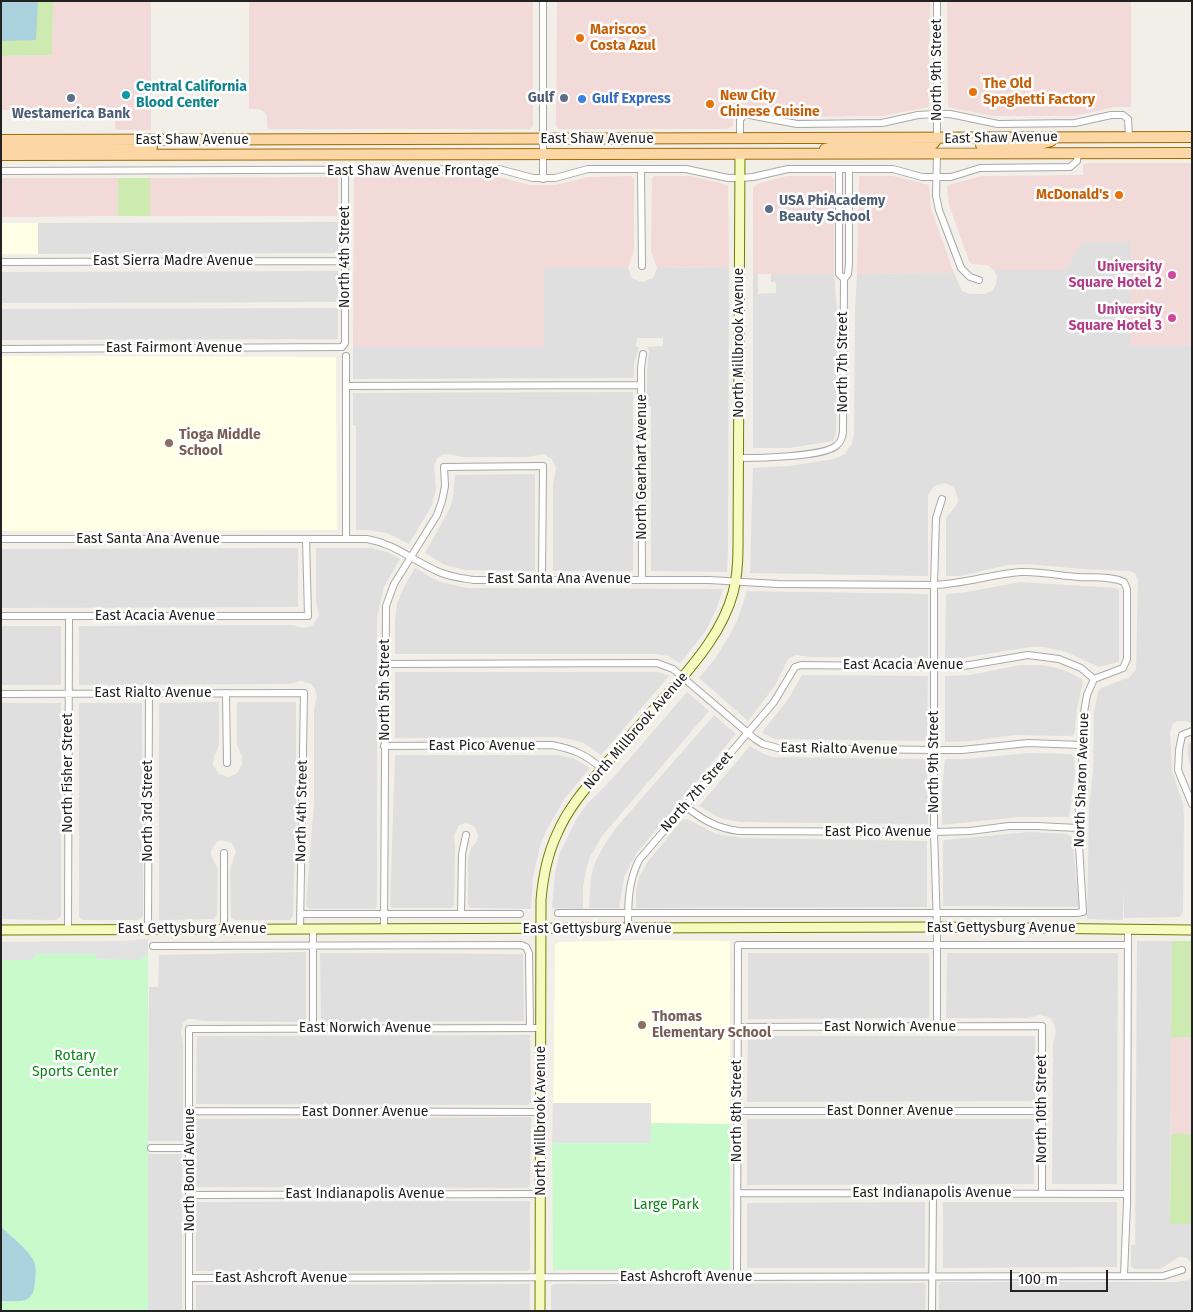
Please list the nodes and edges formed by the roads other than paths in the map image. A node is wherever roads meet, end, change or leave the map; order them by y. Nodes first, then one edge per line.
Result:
1 (543, 1) edge
2 (937, 1) edge
3 (936, 114) junction
4 (1067, 137) junction
5 (1192, 137) edge
6 (740, 138) junction
7 (1129, 138) junction
8 (937, 139) junction
9 (1, 140) edge
10 (103, 140) junction
11 (187, 140) junction
12 (543, 140) junction
13 (1, 148) edge
14 (1078, 152) junction
15 (809, 153) junction
16 (937, 153) junction
17 (1192, 153) edge
18 (740, 154) junction
19 (103, 155) junction
20 (542, 155) junction
21 (1, 156) edge
22 (839, 169) junction
23 (849, 169) junction
24 (642, 170) junction
25 (1, 171) edge
26 (345, 171) junction
27 (937, 177) junction
28 (543, 178) junction
29 (740, 178) junction
30 (345, 261) junction
31 (1, 262) edge
32 (642, 266) dead end
33 (844, 279) junction
34 (979, 280) dead end
35 (345, 343) joint
36 (1, 349) edge
37 (643, 354) dead end
38 (346, 356) dead end
39 (641, 385) junction
40 (346, 386) junction
41 (739, 458) junction
42 (942, 499) dead end
43 (346, 538) junction
44 (1, 539) edge
45 (306, 539) junction
46 (411, 556) junction
47 (642, 579) junction
48 (542, 580) junction
49 (736, 582) junction
50 (934, 585) junction
51 (1, 616) edge
52 (69, 616) junction
53 (385, 664) junction
54 (795, 667) joint
55 (934, 667) junction
56 (682, 677) junction
57 (1094, 679) junction
58 (148, 693) junction
59 (226, 693) junction
60 (304, 693) joint
61 (1, 694) edge
62 (68, 694) junction
63 (1192, 731) edge
64 (748, 733) junction
65 (1082, 745) junction
66 (384, 746) junction
67 (934, 750) junction
68 (227, 763) dead end
69 (602, 769) junction
70 (1192, 804) edge
71 (685, 806) junction
72 (1078, 828) junction
73 (934, 832) junction
74 (466, 835) dead end
75 (224, 853) dead end
76 (558, 913) dead end
77 (628, 913) junction
78 (937, 913) junction
79 (300, 914) junction
80 (384, 914) junction
81 (461, 914) junction
82 (520, 914) dead end
83 (937, 927) junction
84 (300, 928) junction
85 (313, 928) junction
86 (384, 928) junction
87 (628, 928) junction
88 (148, 929) junction
89 (224, 929) junction
90 (541, 929) junction
91 (1, 930) edge
92 (68, 930) junction
93 (1128, 930) junction
94 (1192, 930) edge
95 (313, 945) junction
96 (937, 945) junction
97 (1127, 945) junction
98 (153, 946) dead end
99 (528, 949) joint
100 (1042, 1026) joint
101 (738, 1027) junction
102 (937, 1027) junction
103 (314, 1028) junction
104 (530, 1028) junction
105 (541, 1028) junction
106 (189, 1029) joint
107 (737, 1110) junction
108 (190, 1112) junction
109 (541, 1112) junction
110 (1043, 1112) junction
111 (151, 1148) dead end
112 (190, 1148) junction
113 (737, 1193) junction
114 (933, 1193) junction
115 (1042, 1193) junction
116 (540, 1194) junction
117 (1126, 1194) junction
118 (190, 1195) junction
119 (1182, 1270) dead end
120 (1124, 1275) junction
121 (737, 1276) junction
122 (933, 1276) junction
123 (190, 1278) junction
124 (540, 1278) junction
125 (189, 1311) edge
126 (540, 1311) edge
127 (932, 1311) edge

1 - 12 street
2 - 3 street, North 9th Street
3 - 6 street
3 - 7 street
3 - 8 street, North 9th Street
4 - 7 main road, East Shaw Avenue
4 - 8 main road, East Shaw Avenue
4 - 16 main road
5 - 7 main road, East Shaw Avenue
6 - 8 main road, East Shaw Avenue
6 - 12 main road, East Shaw Avenue
8 - 15 main road
9 - 10 main road, East Shaw Avenue
10 - 11 main road, East Shaw Avenue
10 - 13 main road
11 - 12 main road, East Shaw Avenue
11 - 19 main road
12 - 20 street
14 - 16 main road, East Shaw Avenue
14 - 17 main road, East Shaw Avenue
14 - 27 street, East Shaw Avenue Frontage
15 - 16 main road, East Shaw Avenue
15 - 18 main road, East Shaw Avenue
16 - 27 street
18 - 20 main road, East Shaw Avenue
18 - 29 street, North Millbrook Avenue
19 - 20 main road, East Shaw Avenue
19 - 21 main road, East Shaw Avenue
20 - 28 street
22 - 23 street, East Shaw Avenue Frontage
22 - 29 street, East Shaw Avenue Frontage
22 - 33 street, North 7th Street
23 - 27 street, East Shaw Avenue Frontage
23 - 33 street, North 7th Street
24 - 28 street, East Shaw Avenue Frontage
24 - 29 street, East Shaw Avenue Frontage
24 - 32 street
25 - 26 street, East Shaw Avenue Frontage
26 - 28 street, East Shaw Avenue Frontage
26 - 30 street, North 4th Street
27 - 34 street
29 - 41 street, North Millbrook Avenue
30 - 31 street, East Sierra Madre Avenue
30 - 35 street, North 4th Street
33 - 41 street, North 7th Street
35 - 36 street, East Fairmont Avenue
37 - 39 street, North Gearhart Avenue
38 - 40 street
39 - 40 street
39 - 47 street, North Gearhart Avenue
40 - 43 street
41 - 49 street, North Millbrook Avenue
42 - 50 street, North 9th Street
43 - 45 street, East Santa Ana Avenue
43 - 46 street, East Santa Ana Avenue
44 - 45 street, East Santa Ana Avenue
45 - 52 street, East Acacia Avenue
46 - 48 street, East Santa Ana Avenue
46 - 48 street, North 5th Street
46 - 53 street, North 5th Street
47 - 48 street, East Santa Ana Avenue
47 - 49 street, East Santa Ana Avenue
49 - 50 street, East Santa Ana Avenue
49 - 56 street, North Millbrook Avenue
50 - 55 street, North 9th Street
50 - 57 street, East Santa Ana Avenue
51 - 52 street, East Acacia Avenue
52 - 62 street, North Fisher Street
53 - 56 street, East Rialto Avenue
53 - 66 street, North 5th Street
54 - 55 street, East Acacia Avenue
54 - 64 street, North 7th Street
55 - 57 street, East Acacia Avenue
55 - 67 street, North 9th Street
56 - 64 street, East Rialto Avenue
56 - 69 street, North Millbrook Avenue
57 - 65 street, North Sharon Avenue
58 - 59 street, East Rialto Avenue
58 - 62 street, East Rialto Avenue
58 - 88 street, North 3rd Street
59 - 60 street, East Rialto Avenue
59 - 68 street
60 - 79 street, North 4th Street
61 - 62 street, East Rialto Avenue
62 - 92 street, North Fisher Street
63 - 70 street
64 - 67 street, East Rialto Avenue
64 - 71 street, North 7th Street
65 - 67 street, East Rialto Avenue
65 - 72 street, North Sharon Avenue
66 - 69 street, East Pico Avenue
66 - 80 street, North 5th Street
67 - 73 street, North 9th Street
69 - 90 street, North Millbrook Avenue
71 - 73 street, East Pico Avenue
71 - 77 street, North 7th Street
72 - 73 street, East Pico Avenue
72 - 78 street, North Sharon Avenue
73 - 78 street, North 9th Street
74 - 81 street
75 - 89 street
76 - 77 street
77 - 78 street
77 - 87 street, North 7th Street
78 - 83 street, North 9th Street
79 - 80 street, East Gettysburg Avenue
79 - 84 street, North 4th Street
80 - 81 street, East Gettysburg Avenue
80 - 86 street, North 5th Street
81 - 82 street, East Gettysburg Avenue
83 - 87 street, East Gettysburg Avenue
83 - 93 street, East Gettysburg Avenue
83 - 96 street, North 9th Street
84 - 85 street, East Gettysburg Avenue
84 - 89 street, East Gettysburg Avenue
85 - 86 street, East Gettysburg Avenue
85 - 95 street
86 - 90 street, East Gettysburg Avenue
87 - 90 street, East Gettysburg Avenue
88 - 89 street, East Gettysburg Avenue
88 - 92 street, East Gettysburg Avenue
90 - 105 street, North Millbrook Avenue
91 - 92 street, East Gettysburg Avenue
93 - 94 street, East Gettysburg Avenue
93 - 97 street
95 - 98 street, East Gettysburg Avenue
95 - 99 street, East Gettysburg Avenue
95 - 103 street
96 - 97 street
96 - 101 street, North 8th Street
96 - 102 street, North 9th Street
97 - 117 street
99 - 104 street, North Millbrook Avenue
100 - 102 street, East Norwich Avenue
100 - 110 street, North 10th Street
101 - 102 street, East Norwich Avenue
101 - 107 street, North 8th Street
103 - 104 street, East Norwich Avenue
103 - 106 street, East Norwich Avenue
104 - 105 street, East Norwich Avenue
105 - 109 street, North Millbrook Avenue
106 - 108 street, North Bond Avenue
107 - 110 street, East Donner Avenue
107 - 113 street, North 8th Street
108 - 109 street, East Donner Avenue
108 - 112 street, North Bond Avenue
109 - 116 street, North Millbrook Avenue
110 - 115 street, North 10th Street
111 - 112 street
112 - 118 street, North Bond Avenue
113 - 114 street, East Indianapolis Avenue
113 - 121 street, North 8th Street
114 - 115 street, East Indianapolis Avenue
114 - 122 street
115 - 117 street, East Indianapolis Avenue
116 - 118 street, East Indianapolis Avenue
116 - 124 street, North Millbrook Avenue
117 - 120 street
118 - 123 street, North Bond Avenue
119 - 120 street, East Ashcroft Avenue
120 - 122 street, East Ashcroft Avenue
121 - 122 street, East Ashcroft Avenue
121 - 124 street, East Ashcroft Avenue
122 - 127 street
123 - 124 street, East Ashcroft Avenue
123 - 125 street, North Bond Avenue
124 - 126 street, North Millbrook Avenue

